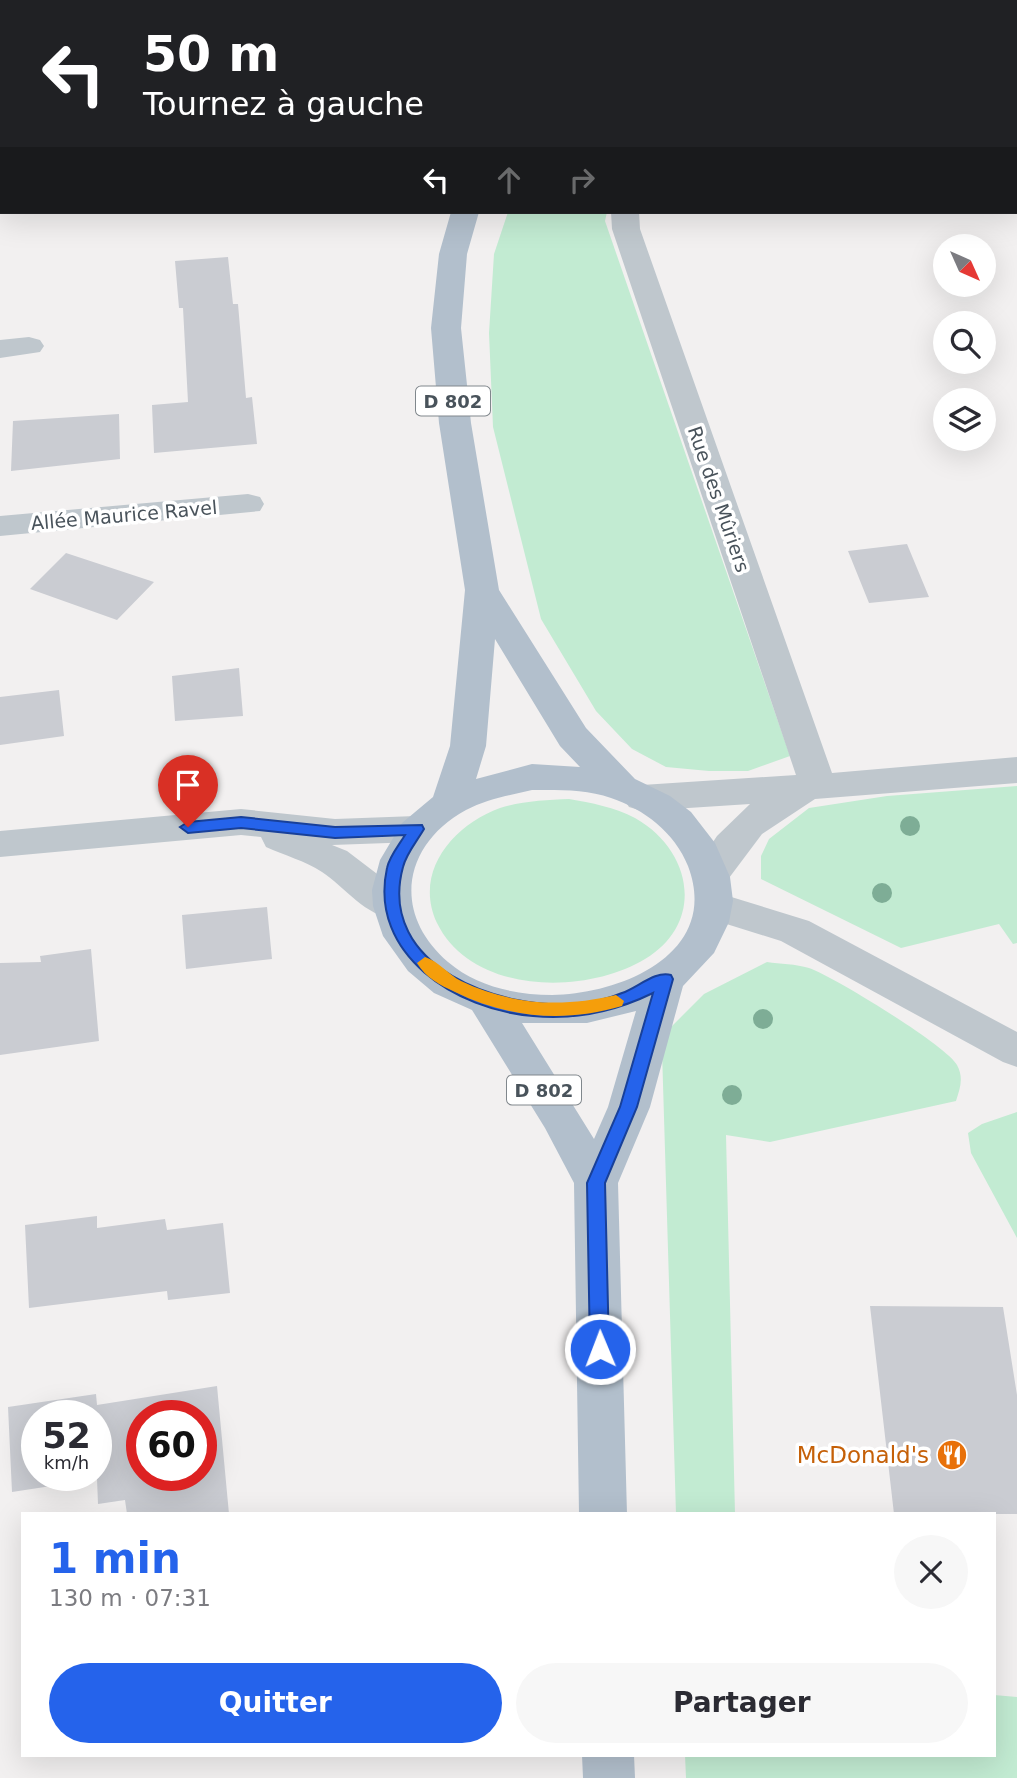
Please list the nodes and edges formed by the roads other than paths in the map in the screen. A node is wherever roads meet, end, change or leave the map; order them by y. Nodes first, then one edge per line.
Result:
1 (464, 214) edge
2 (625, 214) edge
3 (248, 504) dead end
4 (0, 526) edge
5 (482, 590) junction
6 (1017, 770) edge
7 (818, 786) junction
8 (632, 793) junction
9 (449, 803) junction
10 (241, 822) junction
11 (416, 829) junction
12 (0, 844) edge
13 (714, 889) junction
14 (391, 906) junction
15 (665, 979) junction
16 (486, 1000) junction
17 (1017, 1019) edge
18 (979, 1030) junction
19 (1017, 1051) edge
20 (596, 1183) junction
21 (603, 1512) edge
22 (608, 1757) edge
23 (609, 1778) edge

1 - 5 main road, D 802
2 - 7 street, Rue des Mûriers
3 - 4 street, Allée Maurice Ravel
5 - 8 main road, D 802
5 - 9 main road, D 802
6 - 7 street
7 - 8 street
7 - 13 street
8 - 9 main road
8 - 13 main road
9 - 11 main road
10 - 11 street
10 - 12 street
10 - 14 street
11 - 14 main road
13 - 15 main road
13 - 18 street
14 - 16 main road
15 - 16 main road
15 - 20 main road, D 802
16 - 20 main road, D 802
17 - 18 street
18 - 19 street
20 - 21 main road, D 802
22 - 23 main road

